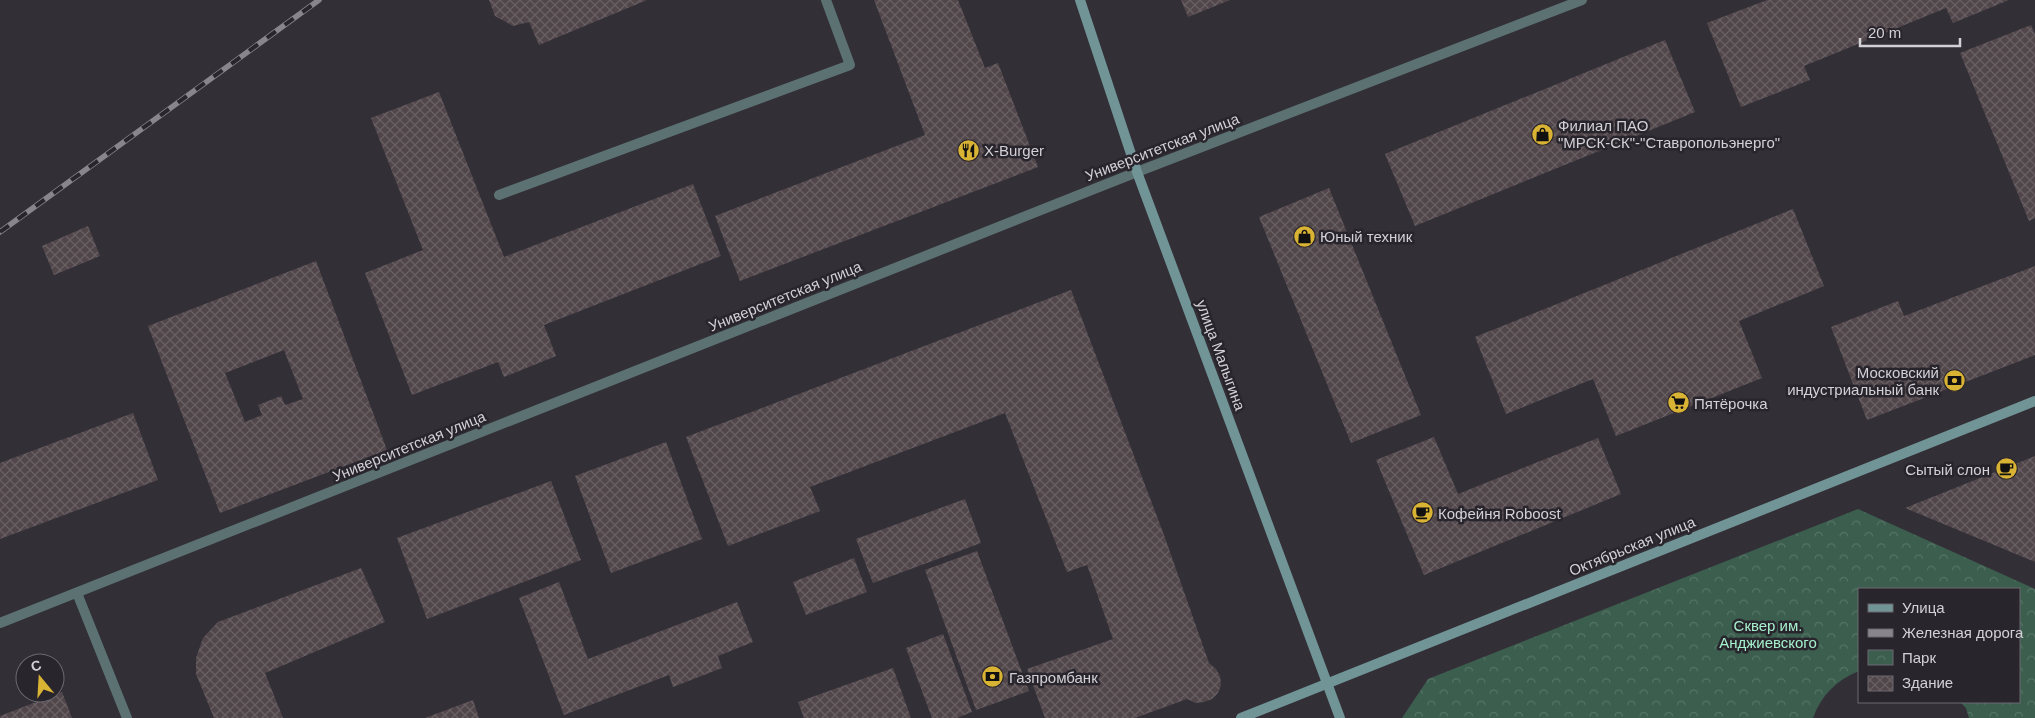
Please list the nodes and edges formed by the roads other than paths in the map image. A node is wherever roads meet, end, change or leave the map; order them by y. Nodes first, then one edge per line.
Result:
1 (826, 0) edge
2 (1080, 0) edge
3 (1582, 0) edge
4 (1137, 172) junction
5 (498, 196) dead end
6 (2035, 401) edge
7 (77, 593) junction
8 (0, 623) edge
9 (1327, 684) junction
10 (128, 718) edge
11 (1240, 718) edge
12 (1340, 718) edge

1 - 5 street
2 - 4 street, улица Малыгина
3 - 4 street, Университетская улица
4 - 7 street, Университетская улица
4 - 9 street, улица Малыгина
6 - 9 street, Октябрьская улица
7 - 8 street, Университетская улица
7 - 10 street
9 - 11 street, Октябрьская улица
9 - 12 street, улица Малыгина

